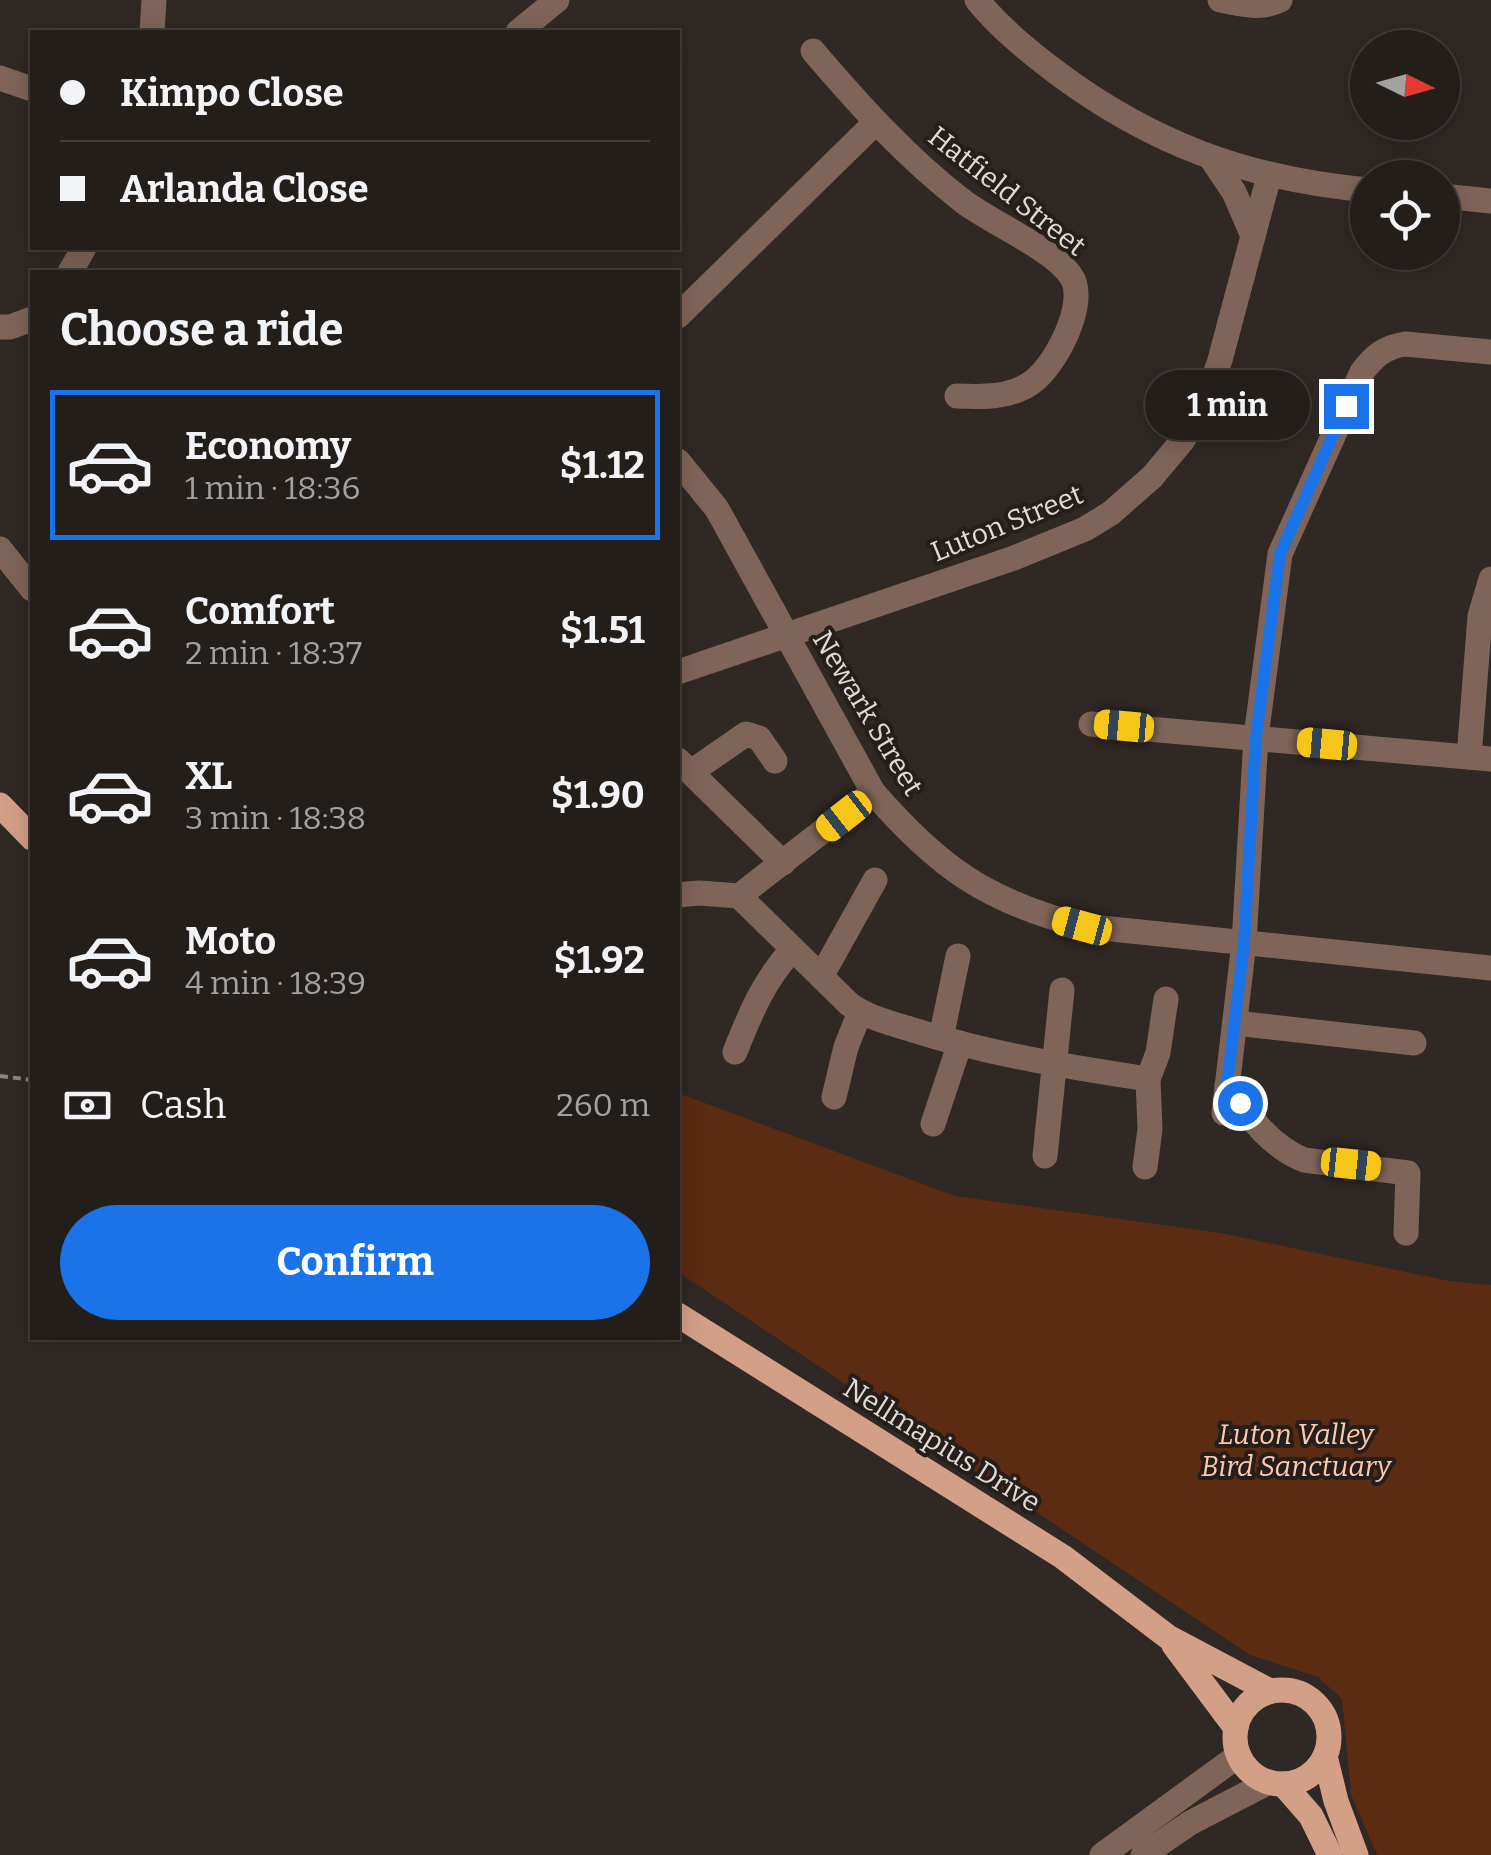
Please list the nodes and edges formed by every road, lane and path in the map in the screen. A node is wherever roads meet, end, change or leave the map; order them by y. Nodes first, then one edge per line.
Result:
1 (154, 0) edge
2 (557, 0) edge
3 (977, 0) edge
4 (1220, 0) edge
5 (1280, 0) edge
6 (152, 30) edge
7 (520, 30) edge
8 (813, 51) dead end
9 (0, 78) edge
10 (30, 88) edge
11 (874, 123) junction
12 (1212, 158) junction
13 (1269, 176) junction
14 (1350, 187) edge
15 (1460, 198) edge
16 (1491, 201) edge
17 (1253, 236) junction
18 (680, 314) edge
19 (30, 320) edge
20 (0, 326) edge
21 (1491, 352) edge
22 (957, 396) dead end
23 (680, 464) edge
24 (0, 549) edge
25 (1491, 579) edge
26 (29, 580) edge
27 (786, 634) junction
28 (680, 671) edge
29 (1090, 724) dead end
30 (1256, 737) junction
31 (1480, 758) edge
32 (776, 762) dead end
33 (684, 766) edge
34 (874, 792) junction
35 (0, 805) edge
36 (30, 836) edge
37 (784, 862) junction
38 (874, 880) dead end
39 (680, 895) edge
40 (739, 896) junction
41 (1244, 943) junction
42 (792, 950) junction
43 (958, 956) dead end
44 (1491, 968) edge
45 (822, 975) junction
46 (1062, 990) dead end
47 (1166, 999) dead end
48 (860, 1012) junction
49 (1234, 1023) junction
50 (950, 1041) junction
51 (1414, 1042) dead end
52 (734, 1052) dead end
53 (1052, 1064) junction
54 (0, 1076) edge
55 (30, 1080) edge
56 (1148, 1080) junction
57 (1227, 1085) junction
58 (834, 1097) dead end
59 (1224, 1113) dead end
60 (933, 1124) dead end
61 (1045, 1156) dead end
62 (1145, 1166) dead end
63 (1406, 1233) dead end
64 (680, 1317) edge
65 (1168, 1637) junction
66 (1270, 1692) junction
67 (1236, 1728) junction
68 (1239, 1755) junction
69 (1326, 1756) junction
70 (1276, 1783) junction
71 (1190, 1822) junction
72 (1102, 1855) edge
73 (1142, 1855) edge
74 (1175, 1855) edge
75 (1330, 1855) edge
76 (1356, 1855) edge

1 - 6 street
2 - 7 street
3 - 12 street
4 - 5 street
8 - 11 street, Hatfield Street
9 - 10 street
11 - 18 street
11 - 22 street, Hatfield Street
12 - 13 street
12 - 17 street
13 - 14 street
13 - 17 street, Luton Street
15 - 16 street
17 - 27 street, Luton Street
19 - 20 street
21 - 30 street
23 - 27 street, Newark Street
24 - 26 street
25 - 31 street
27 - 28 street, Luton Street
27 - 34 street, Newark Street
29 - 30 street
30 - 31 street
30 - 41 street
32 - 33 street
33 - 37 street
34 - 37 street
34 - 41 street, Newark Street
35 - 36 main road
37 - 40 street
38 - 45 street
39 - 40 street
40 - 42 street
41 - 44 street, Newark Street
41 - 49 street
42 - 45 street
42 - 52 street
43 - 50 street
45 - 48 street
46 - 53 street
47 - 56 street
48 - 50 street
48 - 58 street
49 - 51 street
49 - 57 street
50 - 53 street
50 - 60 street
53 - 56 street
53 - 61 street
54 - 55 path
56 - 62 street
57 - 59 street
57 - 63 street
64 - 65 main road, Nellmapius Drive
65 - 66 main road, Nellmapius Drive
65 - 67 main road, Nellmapius Drive
66 - 67 main road
66 - 69 main road
67 - 68 main road
68 - 70 main road
68 - 72 street
69 - 70 main road
69 - 76 main road
70 - 71 street
70 - 75 main road
71 - 73 street
71 - 74 street

